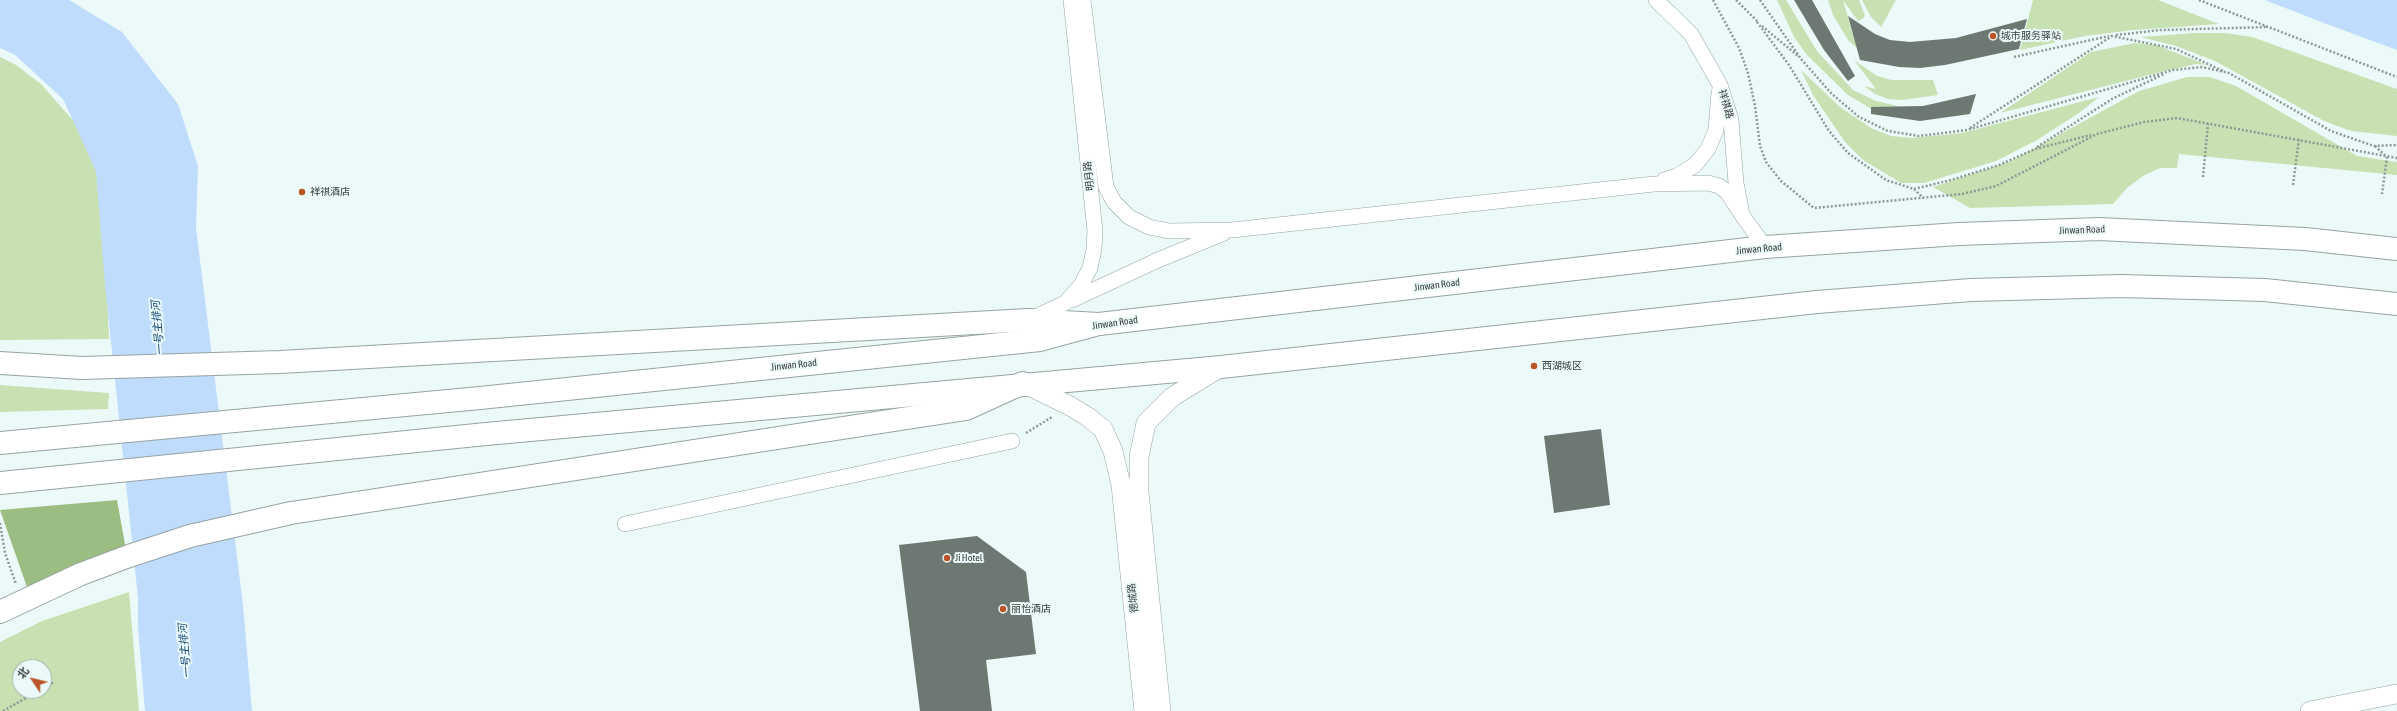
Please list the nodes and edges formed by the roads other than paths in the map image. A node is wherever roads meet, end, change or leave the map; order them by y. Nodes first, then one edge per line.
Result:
1 (1071, 0) edge
2 (1083, 0) edge
3 (1656, 0) edge
4 (1720, 85) junction
5 (1654, 184) junction
6 (1742, 215) junction
7 (1232, 230) junction
8 (1764, 247) junction
9 (2397, 249) edge
10 (1065, 303) junction
11 (2397, 304) edge
12 (1028, 320) junction
13 (1099, 324) junction
14 (0, 363) edge
15 (1221, 367) junction
16 (1023, 384) junction
17 (1012, 442) road end
18 (0, 443) edge
19 (0, 483) edge
20 (625, 524) dead end
21 (0, 612) edge
22 (2396, 694) edge
23 (1144, 711) edge
24 (1161, 711) edge
25 (2310, 711) edge

1 - 10 street, 明月路
2 - 7 street, 明月路
3 - 4 street, 祥祺路
4 - 5 street
4 - 6 street, 祥祺路
5 - 6 street
5 - 7 street
6 - 8 street, 祥祺路
7 - 10 street
8 - 9 main road, Jinwan Road
8 - 13 main road, Jinwan Road
10 - 12 street, 明月路
11 - 15 main road
12 - 13 main road
12 - 14 main road
13 - 18 main road, Jinwan Road
15 - 16 main road
15 - 24 street, 德城路
16 - 19 main road
16 - 21 main road
16 - 23 street, 德城路
17 - 20 street
22 - 25 street

